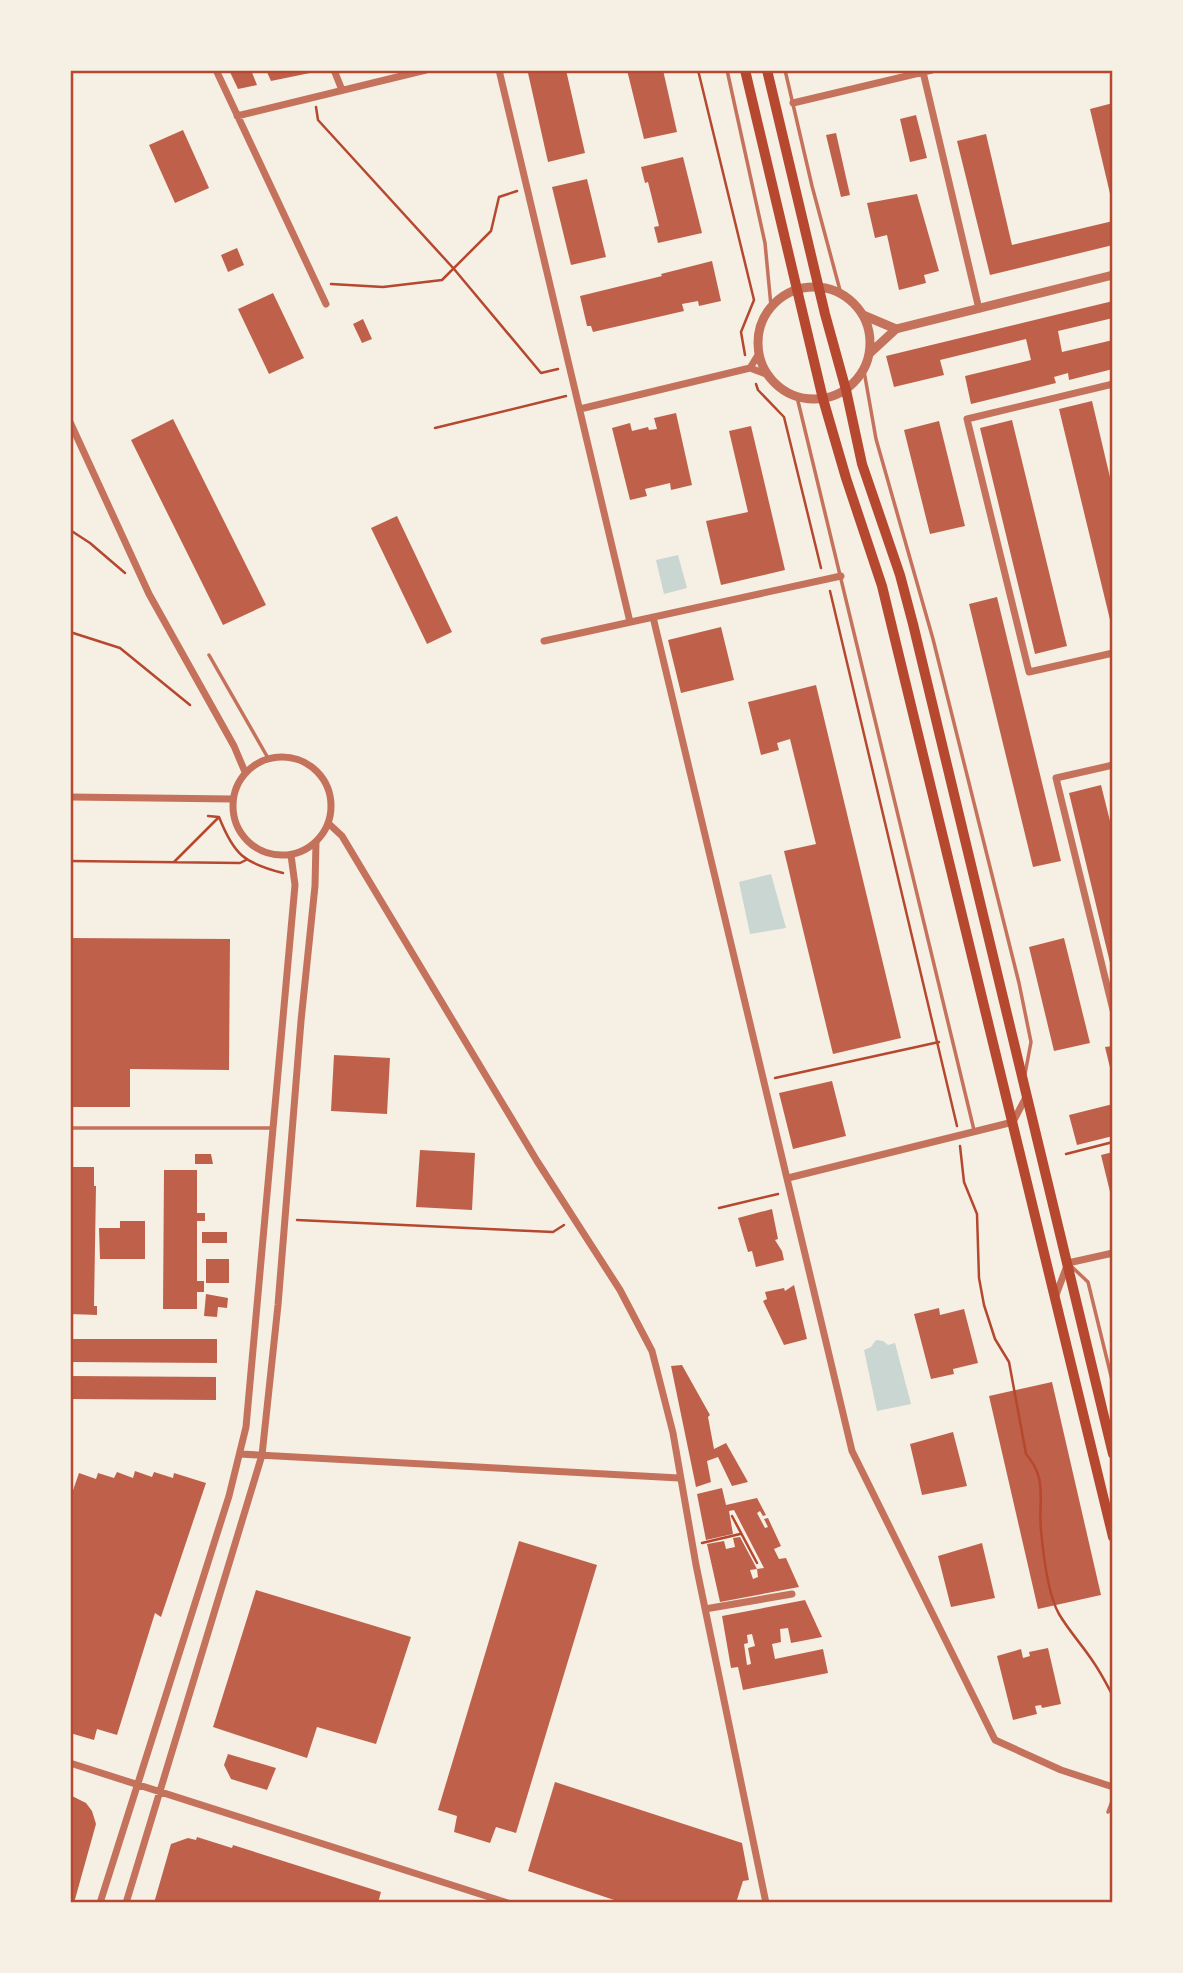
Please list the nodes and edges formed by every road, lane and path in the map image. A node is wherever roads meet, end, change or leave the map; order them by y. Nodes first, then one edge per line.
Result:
1 (216, 70) edge
2 (334, 70) edge
3 (426, 70) edge
4 (499, 70) edge
5 (698, 70) edge
6 (727, 70) edge
7 (744, 70) edge
8 (767, 70) edge
9 (785, 70) edge
10 (932, 70) edge
11 (923, 72) junction
12 (342, 90) junction
13 (314, 97) junction
14 (793, 103) junction
15 (237, 116) junction
16 (527, 188) junction
17 (454, 269) junction
18 (1113, 275) edge
19 (317, 284) junction
20 (819, 287) junction
21 (798, 289) junction
22 (841, 294) junction
23 (326, 304) dead end
24 (771, 306) junction
25 (979, 309) junction
26 (863, 315) junction
27 (896, 329) junction
28 (870, 353) junction
29 (758, 355) junction
30 (569, 366) junction
31 (750, 368) junction
32 (863, 371) junction
33 (766, 374) junction
34 (1113, 384) edge
35 (846, 390) junction
36 (576, 394) junction
37 (797, 397) junction
38 (823, 399) junction
39 (580, 409) junction
40 (70, 422) edge
41 (435, 428) dead end
42 (70, 530) edge
43 (125, 573) dead end
44 (841, 576) junction
45 (824, 579) junction
46 (653, 617) junction
47 (630, 622) junction
48 (70, 632) edge
49 (544, 641) dead end
50 (1113, 653) edge
51 (209, 655) dead end
52 (190, 705) dead end
53 (268, 758) junction
54 (1113, 765) edge
55 (246, 772) junction
56 (70, 797) edge
57 (232, 799) junction
58 (208, 816) dead end
59 (219, 817) junction
60 (328, 823) junction
61 (316, 842) junction
62 (291, 855) junction
63 (246, 860) junction
64 (70, 861) edge
65 (174, 862) junction
66 (295, 885) junction
67 (1113, 1010) edge
68 (953, 1039) junction
69 (937, 1042) junction
70 (765, 1080) junction
71 (1023, 1083) junction
72 (1026, 1097) junction
73 (1013, 1122) junction
74 (70, 1128) edge
75 (273, 1128) junction
76 (974, 1131) junction
77 (959, 1135) junction
78 (1113, 1142) edge
79 (1066, 1154) dead end
80 (788, 1178) junction
81 (792, 1191) junction
82 (719, 1208) dead end
83 (285, 1219) junction
84 (574, 1219) junction
85 (1113, 1253) edge
86 (1068, 1263) junction
87 (1056, 1296) junction
88 (1113, 1384) edge
89 (240, 1454) junction
90 (1113, 1454) edge
91 (262, 1455) junction
92 (679, 1478) junction
93 (732, 1516) dead end
94 (741, 1534) junction
95 (1113, 1537) edge
96 (692, 1545) junction
97 (757, 1563) dead end
98 (792, 1594) dead end
99 (705, 1609) junction
100 (1113, 1696) edge
101 (70, 1763) edge
102 (136, 1783) junction
103 (1113, 1787) edge
104 (160, 1791) junction
105 (1113, 1799) edge
106 (1108, 1812) dead end
107 (100, 1903) edge
108 (126, 1903) edge
109 (508, 1903) edge
110 (766, 1903) edge

1 - 15 street
2 - 12 street
3 - 12 street
4 - 16 street
5 - 31 path
6 - 24 lane
7 - 21 main road
8 - 20 main road
9 - 14 lane
10 - 11 street
11 - 14 street
11 - 25 street
12 - 13 street
13 - 15 street
13 - 17 path
14 - 22 lane
15 - 19 street
16 - 17 path
16 - 30 street
17 - 19 path
17 - 30 path
18 - 25 street
19 - 23 street
20 - 21 street
20 - 22 street
20 - 35 main road
21 - 24 street
21 - 38 main road
22 - 26 street
24 - 29 street
25 - 27 street
26 - 27 street
26 - 28 street
27 - 28 street
28 - 32 street
29 - 31 street
29 - 33 street
30 - 36 street
31 - 33 street
31 - 39 street
31 - 45 path
32 - 35 street
32 - 71 lane
33 - 37 street
34 - 50 street
35 - 38 street
35 - 71 main road
36 - 39 street
36 - 41 path
37 - 38 street
37 - 44 lane
38 - 73 main road
39 - 47 street
40 - 55 street
42 - 43 path
44 - 45 street
44 - 68 lane
45 - 46 street
45 - 69 path
46 - 47 street
46 - 70 street
47 - 49 street
48 - 52 path
51 - 53 lane
53 - 55 street
53 - 60 street
54 - 67 street
55 - 57 street
56 - 57 street
57 - 62 street
58 - 59 path
59 - 63 path
59 - 65 path
60 - 61 street
60 - 84 street
61 - 62 street
61 - 83 street
62 - 66 street
63 - 65 path
63 - 66 path
64 - 65 path
66 - 75 street
68 - 69 path
68 - 76 lane
69 - 70 path
69 - 77 path
70 - 80 street
71 - 72 main road
72 - 73 street
72 - 86 main road
73 - 76 street
73 - 87 main road
74 - 75 lane
75 - 89 street
76 - 77 street
77 - 80 street
77 - 100 path
78 - 79 path
80 - 81 street
81 - 82 path
81 - 103 street
83 - 84 path
83 - 91 street
84 - 92 street
85 - 86 street
86 - 87 street
86 - 88 lane
86 - 90 main road
87 - 95 main road
89 - 91 street
89 - 102 street
91 - 92 street
91 - 104 street
92 - 96 street
93 - 94 path
94 - 96 path
94 - 97 path
96 - 99 street
98 - 99 street
99 - 110 street
101 - 102 street
102 - 104 street
102 - 107 street
104 - 108 street
104 - 109 street
105 - 106 lane

